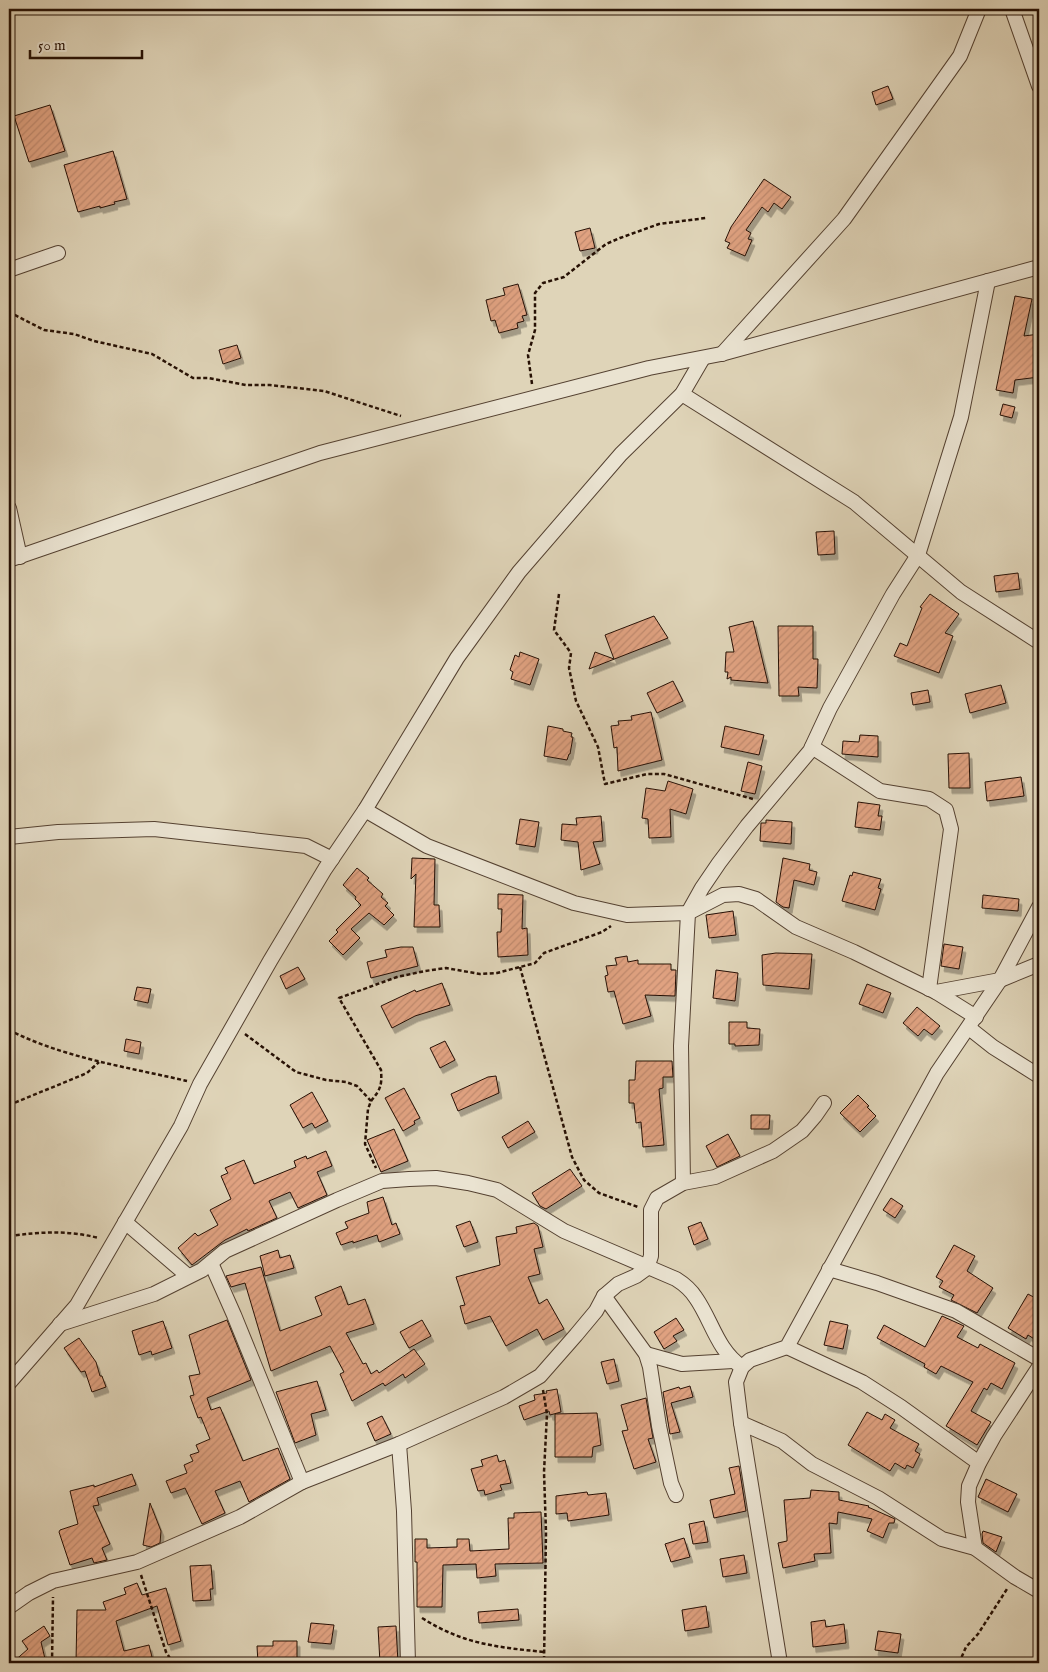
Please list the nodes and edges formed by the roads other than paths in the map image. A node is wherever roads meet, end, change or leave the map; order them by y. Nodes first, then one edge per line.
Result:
1 (979, 9) edge
2 (1012, 9) edge
3 (1039, 86) edge
4 (58, 253) dead end
5 (1039, 267) edge
6 (9, 270) edge
7 (988, 281) junction
8 (721, 354) junction
9 (703, 358) junction
10 (682, 394) junction
11 (9, 508) edge
12 (918, 555) junction
13 (14, 559) edge
14 (1039, 642) edge
15 (812, 747) junction
16 (366, 810) junction
17 (9, 837) edge
18 (332, 859) junction
19 (1039, 907) edge
20 (688, 913) junction
21 (1039, 964) edge
22 (1000, 980) junction
23 (932, 990) junction
24 (972, 1022) junction
25 (1039, 1076) edge
26 (824, 1103) dead end
27 (684, 1183) junction
28 (125, 1222) junction
29 (210, 1263) junction
30 (647, 1268) junction
31 (828, 1269) junction
32 (188, 1276) junction
33 (604, 1296) junction
34 (60, 1324) junction
35 (786, 1347) junction
36 (646, 1354) junction
37 (1039, 1359) edge
38 (738, 1364) junction
39 (1039, 1367) edge
40 (9, 1384) edge
41 (741, 1423) junction
42 (398, 1444) junction
43 (979, 1463) junction
44 (302, 1482) junction
45 (676, 1495) dead end
46 (974, 1548) junction
47 (1039, 1591) edge
48 (9, 1607) edge
49 (408, 1663) edge
50 (780, 1663) edge

1 - 8 street
2 - 3 street
4 - 6 street
5 - 7 street
7 - 8 street
7 - 12 street
8 - 9 street
9 - 10 street
9 - 13 street
10 - 12 street
10 - 16 street
11 - 13 street
12 - 14 street
12 - 15 street
15 - 20 street
15 - 23 street
16 - 18 street
16 - 20 street
17 - 18 street
18 - 28 street
19 - 22 street
20 - 23 street
20 - 27 street
21 - 22 street
22 - 23 street
22 - 24 street
23 - 24 street
24 - 25 street
24 - 31 street
26 - 27 street
27 - 30 street
28 - 32 street
28 - 34 street
29 - 30 street
29 - 32 street
29 - 44 street
30 - 33 street
30 - 38 street
31 - 35 street
31 - 37 street
32 - 34 street
33 - 36 street
33 - 42 street
34 - 40 street
35 - 38 street
35 - 43 street
36 - 38 street
36 - 45 street
38 - 41 street
39 - 43 street
41 - 46 street
41 - 50 street
42 - 44 street
42 - 49 street
43 - 46 street
44 - 48 street
46 - 47 street

